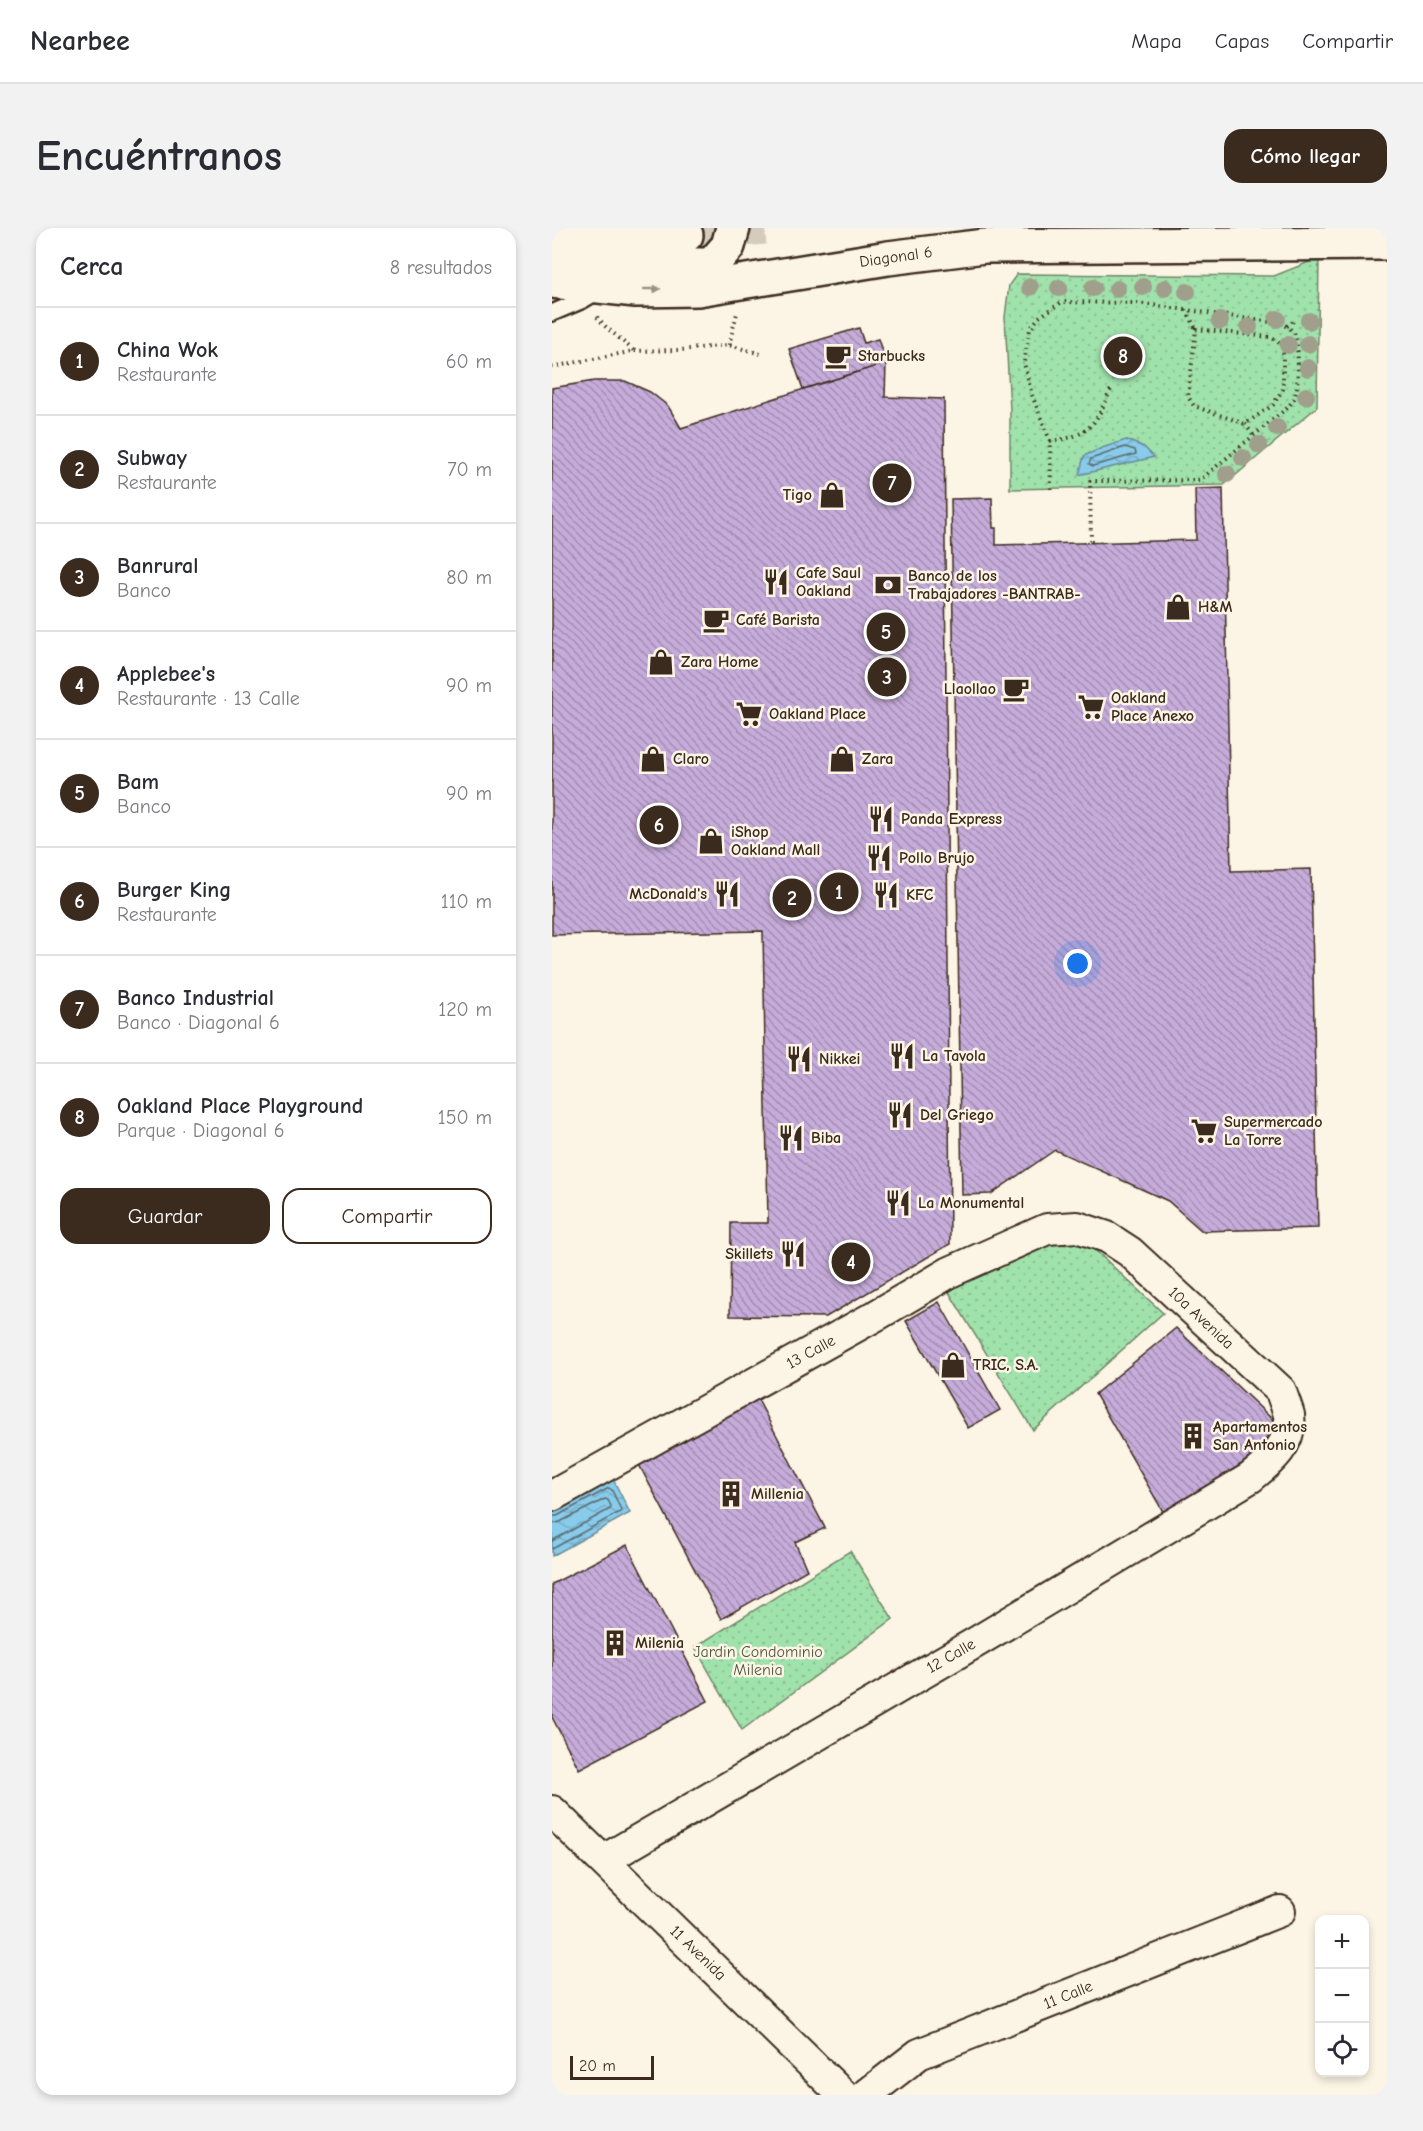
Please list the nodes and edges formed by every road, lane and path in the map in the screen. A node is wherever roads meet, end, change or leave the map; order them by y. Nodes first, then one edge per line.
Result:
1 (733, 228) edge
2 (552, 232) edge
3 (686, 235) tunnel mouth
4 (1387, 243) edge
5 (552, 258) edge
6 (552, 280) edge
7 (593, 294) junction
8 (1186, 310) junction
9 (552, 313) edge
10 (1294, 318) dead end
11 (1287, 326) junction
12 (1197, 329) junction
13 (634, 351) junction
14 (761, 354) dead end
15 (552, 367) edge
16 (1111, 389) dead end
17 (1245, 424) junction
18 (1254, 435) junction
19 (1050, 441) junction
20 (1051, 489) dead end
21 (1091, 542) dead end
22 (1077, 1227) joint
23 (1286, 1438) joint
24 (552, 1496) edge
25 (552, 1811) edge
26 (604, 1860) junction
27 (1280, 1911) dead end
28 (843, 2095) edge
29 (866, 2095) edge

1 - 5 main road
2 - 3 main road
7 -> 4 main road, Diagonal 6
6 - 7 main road, Diagonal 6
7 - 9 lane
7 - 13 path
8 - 11 path
8 - 12 path
8 - 19 path
10 - 11 path
11 - 18 path
12 - 17 path
12 - 17 path
13 - 14 path
13 - 15 path
16 - 19 path
17 - 18 path
18 - 21 path
19 - 20 path
22 - 23 street, 10a Avenida
22 - 24 street, 13 Calle
23 - 26 street, 12 Calle
25 - 26 street, 11 Avenida
26 - 28 street, 11 Avenida
27 - 29 street, 11 Calle

